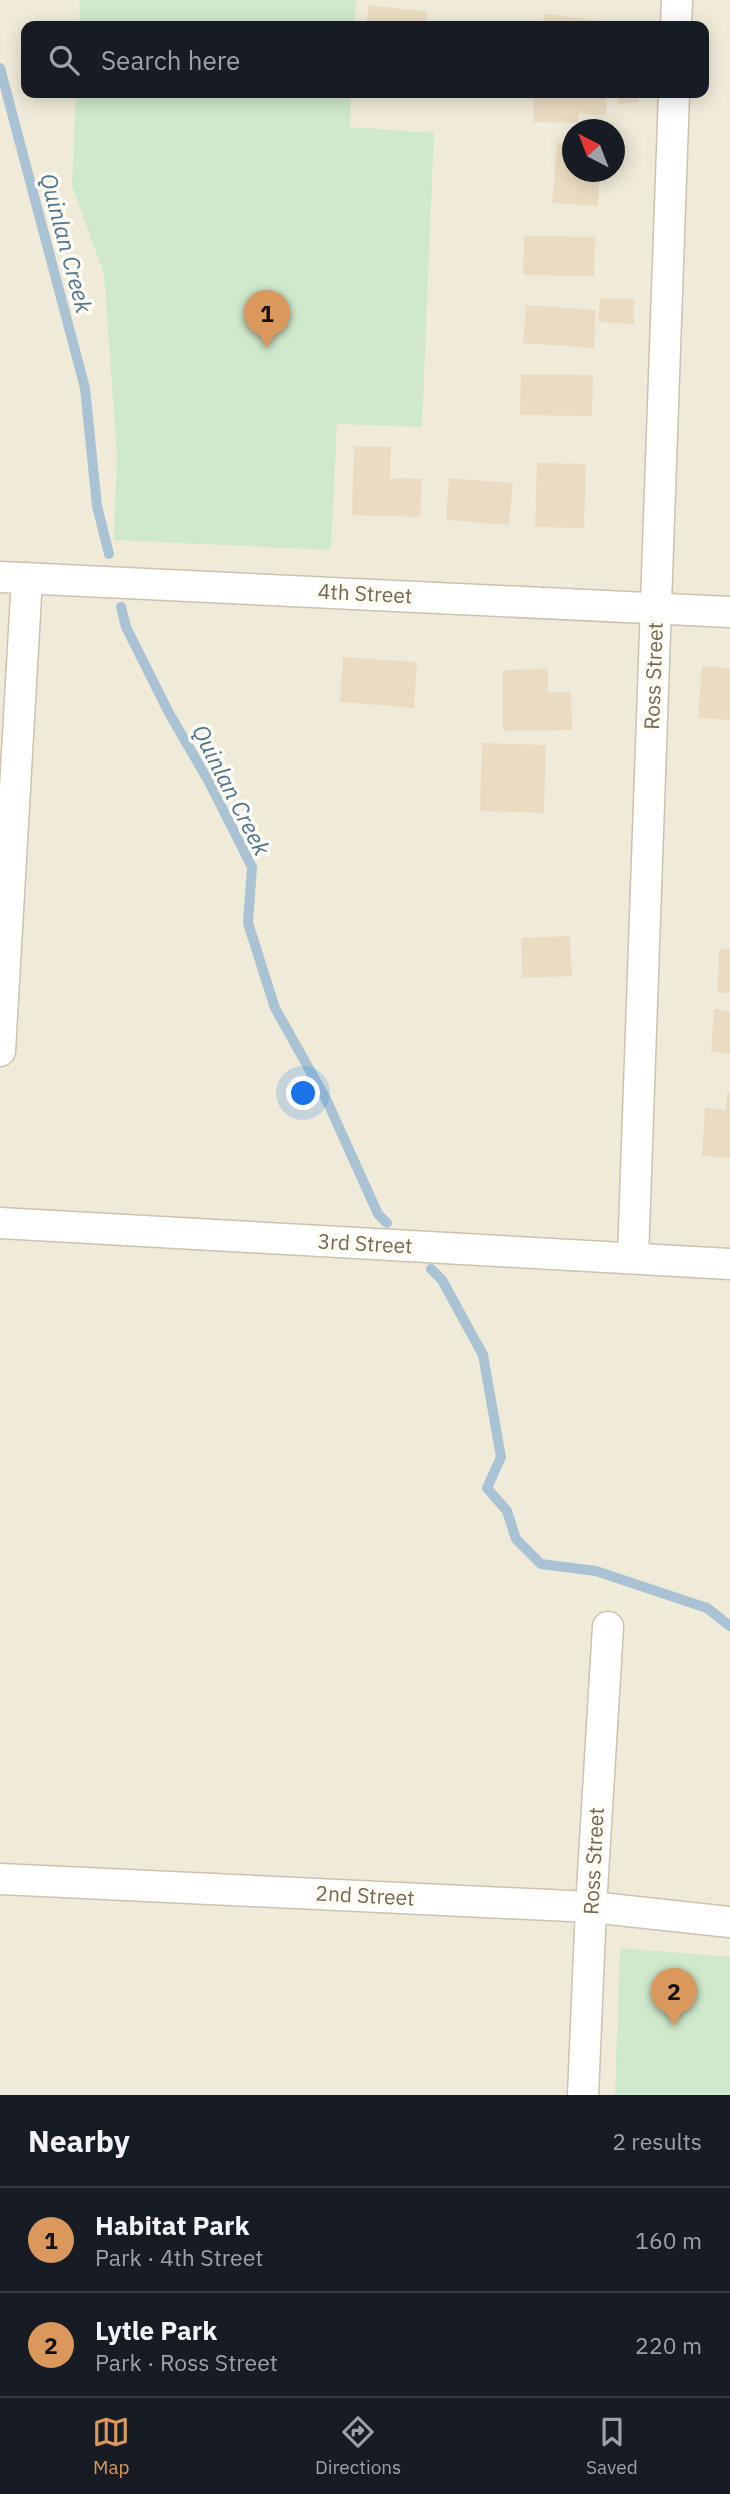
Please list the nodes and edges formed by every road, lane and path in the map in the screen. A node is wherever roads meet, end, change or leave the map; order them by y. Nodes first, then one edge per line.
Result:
1 (677, 0) edge
2 (676, 21) edge
3 (674, 98) edge
4 (14, 577) edge
5 (656, 608) junction
6 (730, 612) edge
7 (0, 1051) edge
8 (0, 1223) edge
9 (633, 1258) junction
10 (730, 1264) edge
11 (608, 1627) dead end
12 (0, 1879) edge
13 (591, 1907) junction
14 (730, 1922) edge
15 (583, 2095) edge

1 - 2 street
3 - 5 street, Ross Street
4 - 5 street, 4th Street
4 - 7 street
5 - 6 street, 4th Street
5 - 9 street, Ross Street
8 - 9 street, 3rd Street
9 - 10 street, 3rd Street
11 - 13 street, Ross Street
12 - 13 street, 2nd Street
13 - 14 street, 2nd Street
13 - 15 street, Ross Street

